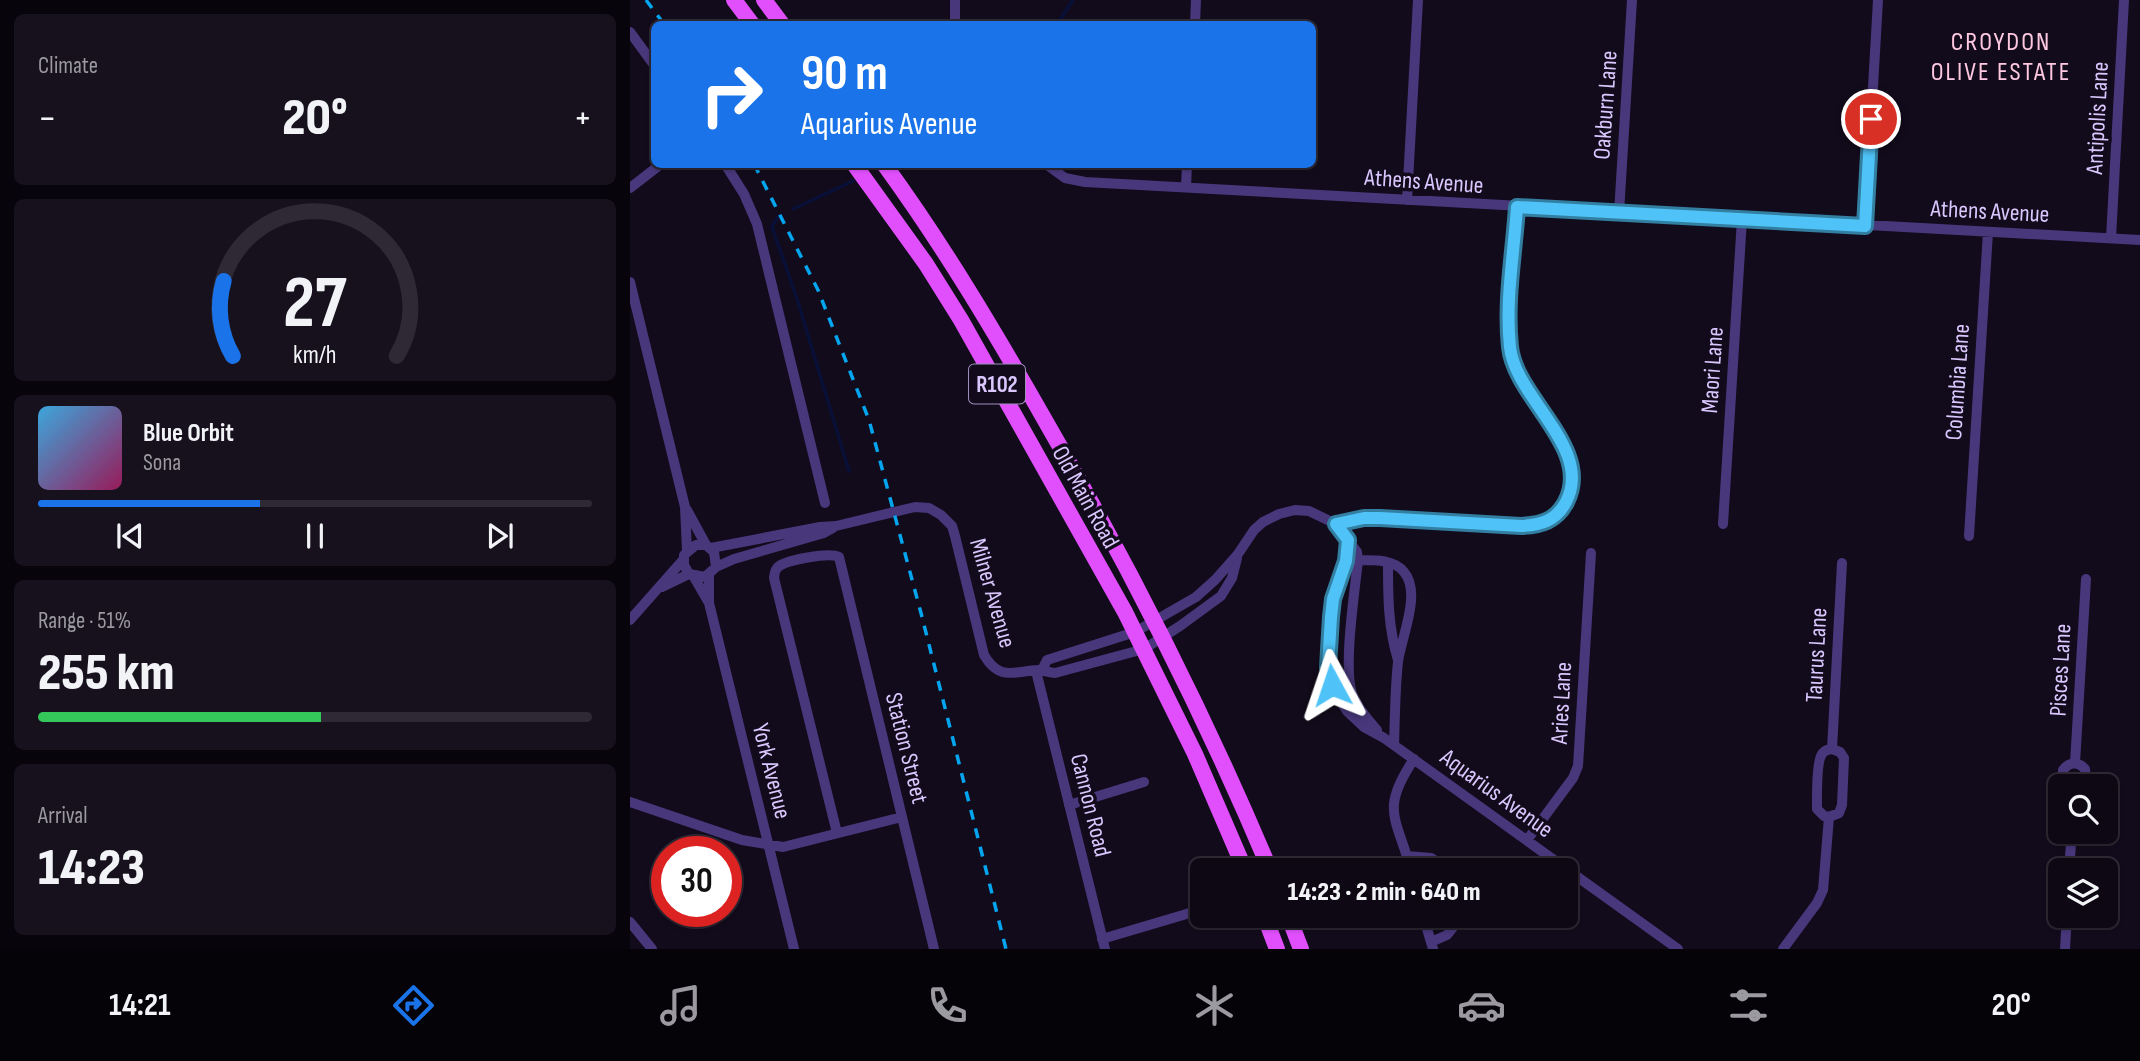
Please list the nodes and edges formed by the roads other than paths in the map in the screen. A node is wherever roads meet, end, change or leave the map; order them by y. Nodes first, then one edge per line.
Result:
1 (734, 0) edge
2 (764, 0) edge
3 (955, 0) edge
4 (1196, 0) edge
5 (1418, 0) edge
6 (1632, 0) edge
7 (1878, 0) edge
8 (2124, 0) edge
9 (750, 21) edge
10 (780, 21) edge
11 (955, 21) edge
12 (1195, 21) edge
13 (630, 32) edge
14 (651, 61) edge
15 (656, 168) edge
16 (728, 168) edge
17 (857, 168) edge
18 (887, 168) edge
19 (1051, 168) edge
20 (1187, 168) edge
21 (1186, 187) junction
22 (630, 188) edge
23 (1407, 200) junction
24 (1517, 207) junction
25 (1619, 213) junction
26 (1742, 219) junction
27 (1865, 226) junction
28 (1988, 232) junction
29 (2111, 238) junction
30 (2140, 240) edge
31 (630, 282) edge
32 (825, 503) dead end
33 (685, 507) junction
34 (1336, 524) junction
35 (1723, 524) dead end
36 (836, 526) junction
37 (1969, 536) dead end
38 (1348, 540) junction
39 (709, 546) junction
40 (1591, 553) dead end
41 (1238, 554) junction
42 (685, 555) junction
43 (1358, 560) junction
44 (1388, 563) junction
45 (1842, 563) dead end
46 (713, 571) junction
47 (692, 575) junction
48 (2086, 579) dead end
49 (659, 589) junction
50 (709, 603) junction
51 (630, 620) edge
52 (1155, 621) junction
53 (1135, 632) junction
54 (1163, 637) junction
55 (1144, 649) junction
56 (1398, 661) junction
57 (1039, 670) junction
58 (1384, 738) junction
59 (1394, 745) junction
60 (1832, 749) junction
61 (1414, 759) junction
62 (2075, 763) junction
63 (2063, 774) edge
64 (2086, 774) edge
65 (1144, 782) dead end
66 (630, 802) edge
67 (1069, 805) junction
68 (902, 817) junction
69 (1829, 817) junction
70 (837, 834) junction
71 (1527, 840) junction
72 (768, 844) junction
73 (1406, 856) joint
74 (1240, 858) edge
75 (1265, 858) edge
76 (1430, 858) edge
77 (1190, 914) edge
78 (630, 922) edge
79 (1269, 928) edge
80 (1293, 928) edge
81 (1427, 928) edge
82 (1453, 928) edge
83 (2066, 928) edge
84 (1104, 944) edge
85 (1432, 945) edge
86 (652, 949) edge
87 (794, 949) edge
88 (934, 949) edge
89 (1277, 949) edge
90 (1301, 949) edge
91 (1678, 949) edge
92 (1783, 949) edge
93 (2065, 949) edge

1 - 9 main road
2 - 10 main road
3 - 11 street
4 - 12 street
5 - 23 street
6 - 25 street, Oakburn Lane
7 - 27 street
8 - 29 street, Antipolis Lane
13 - 14 street
15 - 22 street
16 - 32 street
17 - 53 main road, Old Main Road / R102
18 - 52 main road, Old Main Road / R102
19 - 21 street, Athens Avenue
20 - 21 street
21 - 23 street, Athens Avenue
23 - 24 street, Athens Avenue
24 - 25 street, Athens Avenue
24 - 34 street
25 - 26 street, Athens Avenue
26 - 27 street, Athens Avenue
26 - 35 street, Maori Lane
27 - 28 street, Athens Avenue
28 - 29 street, Athens Avenue
28 - 37 street, Columbia Lane
29 - 30 street, Athens Avenue
31 - 33 street
33 - 39 street
33 - 42 street
34 - 38 street
34 - 41 street
36 - 39 street, Milner Avenue
36 - 46 street, Milner Avenue
36 - 57 street, Milner Avenue
38 - 43 street
38 - 58 street, Aquarius Avenue
39 - 42 street
39 - 46 street
40 - 71 street, Aries Lane
41 - 52 street
41 - 54 street
42 - 47 street
42 - 49 street
43 - 44 street
43 - 58 street, Aquarius Avenue
44 - 56 street
44 - 56 street
45 - 60 street, Taurus Lane
46 - 47 street
46 - 50 street, York Avenue
47 - 49 street
47 - 50 street, York Avenue
48 - 62 street, Pisces Lane
49 - 51 street
50 - 72 street, York Avenue
52 - 53 street
52 - 54 main road, Old Main Road / R102
53 - 55 main road, Old Main Road / R102
53 - 57 street
54 - 55 street, Milner Avenue
54 - 75 main road, Old Main Road / R102
55 - 57 street, Milner Avenue
55 - 74 main road, Old Main Road / R102
56 - 59 street
57 - 67 street, Cannon Road
58 - 59 street, Aquarius Avenue
59 - 61 street, Aquarius Avenue
60 - 69 street, Taurus Lane
60 - 69 street, Taurus Lane
61 - 71 street, Aquarius Avenue
61 - 73 street
62 - 63 street, Pisces Lane
62 - 64 street
65 - 67 street
66 - 72 street
67 - 84 street, Cannon Road
68 - 70 street
68 - 70 street, Station Street
68 - 88 street, Station Street
69 - 92 street, Taurus Lane
70 - 72 street
71 - 91 street, Aquarius Avenue
72 - 87 street, York Avenue
73 - 76 street
77 - 84 street
78 - 86 street
79 - 89 main road
80 - 90 main road
81 - 85 street
82 - 85 street
83 - 93 street

